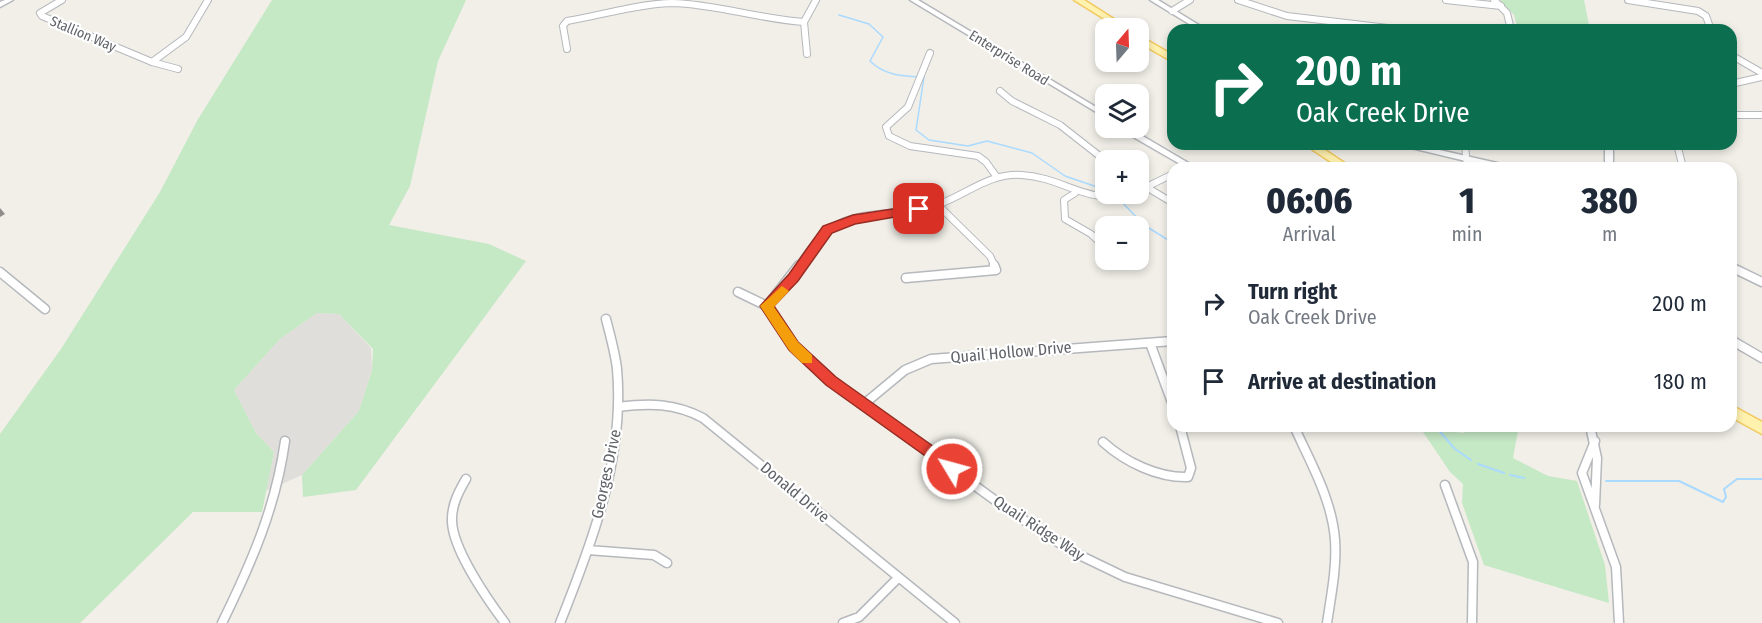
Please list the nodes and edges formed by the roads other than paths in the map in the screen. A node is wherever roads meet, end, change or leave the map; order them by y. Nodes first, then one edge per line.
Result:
1 (10, 0) edge
2 (62, 0) edge
3 (208, 0) edge
4 (816, 0) edge
5 (913, 0) edge
6 (1078, 0) edge
7 (1153, 0) edge
8 (1190, 0) edge
9 (1238, 0) edge
10 (1446, 0) edge
11 (1494, 0) edge
12 (1628, 0) edge
13 (0, 5) edge
14 (1501, 6) junction
15 (1172, 11) junction
16 (1108, 18) edge
17 (804, 22) junction
18 (1194, 24) edge
19 (1332, 24) edge
20 (1510, 24) edge
21 (1709, 24) edge
22 (1149, 45) edge
23 (567, 49) dead end
24 (930, 53) dead end
25 (807, 54) dead end
26 (1167, 55) edge
27 (1737, 59) edge
28 (152, 62) junction
29 (178, 69) dead end
30 (1762, 75) edge
31 (1737, 82) edge
32 (1000, 91) dead end
33 (1095, 109) edge
34 (1737, 115) edge
35 (1762, 115) edge
36 (1140, 138) edge
37 (1318, 150) edge
38 (1421, 150) edge
39 (1095, 153) edge
40 (1180, 162) edge
41 (1338, 162) edge
42 (1460, 162) edge
43 (996, 176) junction
44 (1167, 177) edge
45 (1149, 186) edge
46 (1149, 188) edge
47 (1075, 193) junction
48 (1095, 196) edge
49 (1167, 199) edge
50 (938, 205) junction
51 (1095, 238) edge
52 (1737, 270) edge
53 (0, 272) edge
54 (906, 278) dead end
55 (1762, 282) edge
56 (738, 292) dead end
57 (767, 306) junction
58 (45, 309) dead end
59 (606, 319) dead end
60 (1167, 342) edge
61 (1150, 343) junction
62 (1737, 343) edge
63 (1762, 358) edge
64 (1167, 389) edge
65 (864, 404) junction
66 (618, 407) junction
67 (1737, 414) edge
68 (1762, 429) edge
69 (1181, 432) edge
70 (1297, 432) edge
71 (1592, 432) edge
72 (285, 441) dead end
73 (1595, 441) junction
74 (1102, 442) dead end
75 (466, 479) dead end
76 (1445, 485) dead end
77 (1599, 522) junction
78 (588, 550) junction
79 (667, 563) dead end
80 (898, 578) junction
81 (222, 623) edge
82 (505, 623) edge
83 (560, 623) edge
84 (843, 623) edge
85 (955, 623) edge
86 (1278, 623) edge
87 (1327, 623) edge
88 (1472, 623) edge
89 (1619, 623) edge

1 - 13 street
2 - 28 street, Stallion Way
3 - 28 street
4 - 17 street
5 - 33 street, Enterprise Road
6 - 16 main road
7 - 15 street
8 - 15 street
9 - 19 street
10 - 14 street
11 - 14 street
12 - 21 street
14 - 20 street
15 - 18 street
17 - 23 street
17 - 25 street
22 - 26 main road
24 - 43 street
27 - 30 street
28 - 29 street
30 - 31 street
32 - 39 street
34 - 35 street
36 - 40 street
37 - 41 main road
38 - 42 street
43 - 47 street
43 - 50 street
44 - 45 street
46 - 49 street
47 - 48 street
47 - 51 street
50 - 54 street
50 - 57 street
52 - 55 street
53 - 58 street
56 - 57 street
57 - 65 street, Quail Ridge Way
59 - 66 street, Georges Drive
60 - 61 street, Quail Hollow Drive
61 - 64 street
61 - 65 street, Quail Hollow Drive
62 - 63 street
65 - 86 street, Quail Ridge Way
66 - 78 street, Georges Drive
66 - 80 street, Donald Drive
67 - 68 main road
69 - 74 street
70 - 87 street
71 - 73 street
72 - 81 street
73 - 77 street
73 - 77 street
75 - 82 street
76 - 88 street
77 - 89 street
78 - 79 street
78 - 83 street, Georges Drive
80 - 84 street
80 - 85 street, Donald Drive

